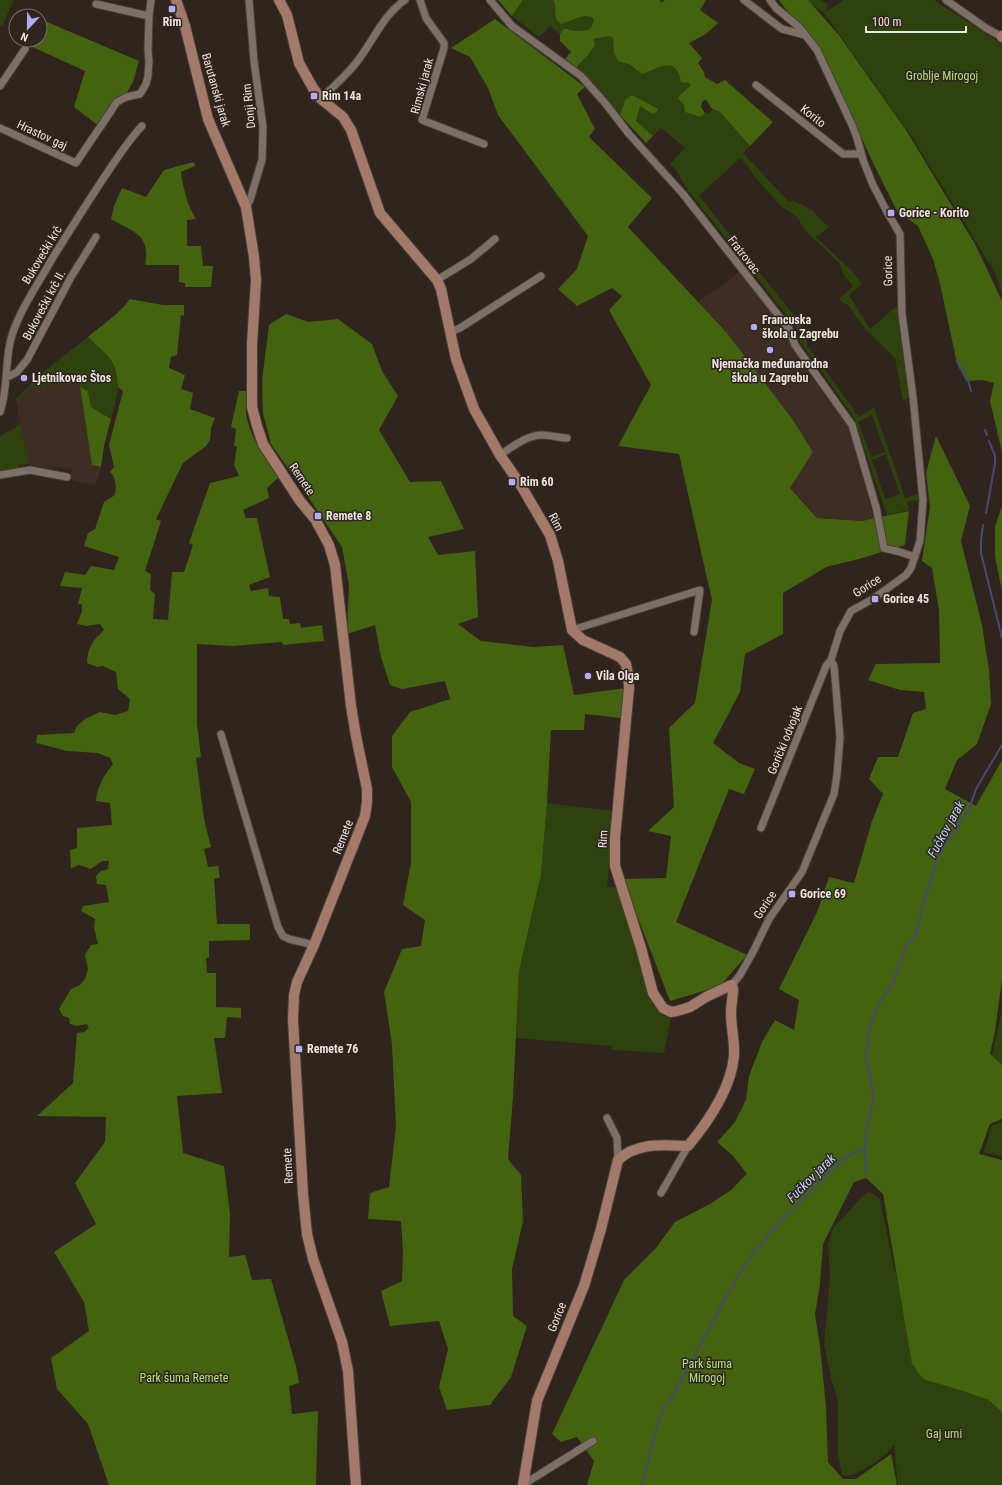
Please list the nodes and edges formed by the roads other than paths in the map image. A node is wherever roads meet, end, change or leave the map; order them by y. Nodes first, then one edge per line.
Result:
1 (151, 0) edge
2 (176, 0) edge
3 (249, 0) edge
4 (279, 0) edge
5 (405, 0) edge
6 (420, 0) edge
7 (490, 0) edge
8 (744, 0) edge
9 (770, 0) edge
10 (946, 0) edge
11 (96, 4) dead end
12 (149, 16) junction
13 (805, 35) junction
14 (1002, 36) edge
15 (25, 49) dead end
16 (756, 85) dead end
17 (0, 86) edge
18 (321, 99) junction
19 (142, 126) dead end
20 (0, 128) edge
21 (484, 144) dead end
22 (861, 154) junction
23 (246, 207) junction
24 (96, 237) dead end
25 (495, 239) dead end
26 (541, 276) dead end
27 (437, 280) junction
28 (451, 332) junction
29 (6, 378) junction
30 (0, 412) edge
31 (567, 438) dead end
32 (500, 455) junction
33 (0, 475) edge
34 (67, 477) dead end
35 (914, 557) junction
36 (572, 630) junction
37 (694, 632) dead end
38 (831, 660) junction
39 (221, 734) dead end
40 (761, 828) dead end
41 (314, 945) junction
42 (732, 985) junction
43 (608, 1118) dead end
44 (688, 1146) junction
45 (618, 1160) junction
46 (661, 1194) dead end
47 (593, 1440) dead end
48 (356, 1485) edge
49 (524, 1485) edge

1 - 12 street
2 - 23 street, Barutanski jarak
3 - 23 street, Donji Rim
4 - 18 street, Rim
5 - 18 street
6 - 21 street, Rimski jarak
7 - 35 street, Fratrovac
8 - 13 street
9 - 13 street, Gorice
10 - 14 street
11 - 12 street
12 - 20 street, Hrastov gaj
13 - 22 street, Gorice
15 - 17 street
16 - 22 street, Korito
18 - 27 street, Rim
19 - 29 street, Bukovečki krč
22 - 35 street, Gorice
23 - 41 street, Remete
24 - 29 street, Bukovečki krč II.
25 - 27 street
26 - 28 street
27 - 28 street, Rim
28 - 32 street, Rim
29 - 30 street, Bukovečki krč
31 - 32 street
32 - 36 street, Rim
33 - 34 street
35 - 38 street, Gorice
36 - 37 street
36 - 42 street, Rim
38 - 40 street, Gorički odvojak
38 - 42 street, Gorice
39 - 41 street
41 - 48 street, Remete
42 - 44 street
43 - 45 street, Gorice
44 - 45 street
44 - 46 street
45 - 49 street, Gorice
47 - 49 street, Gorice

